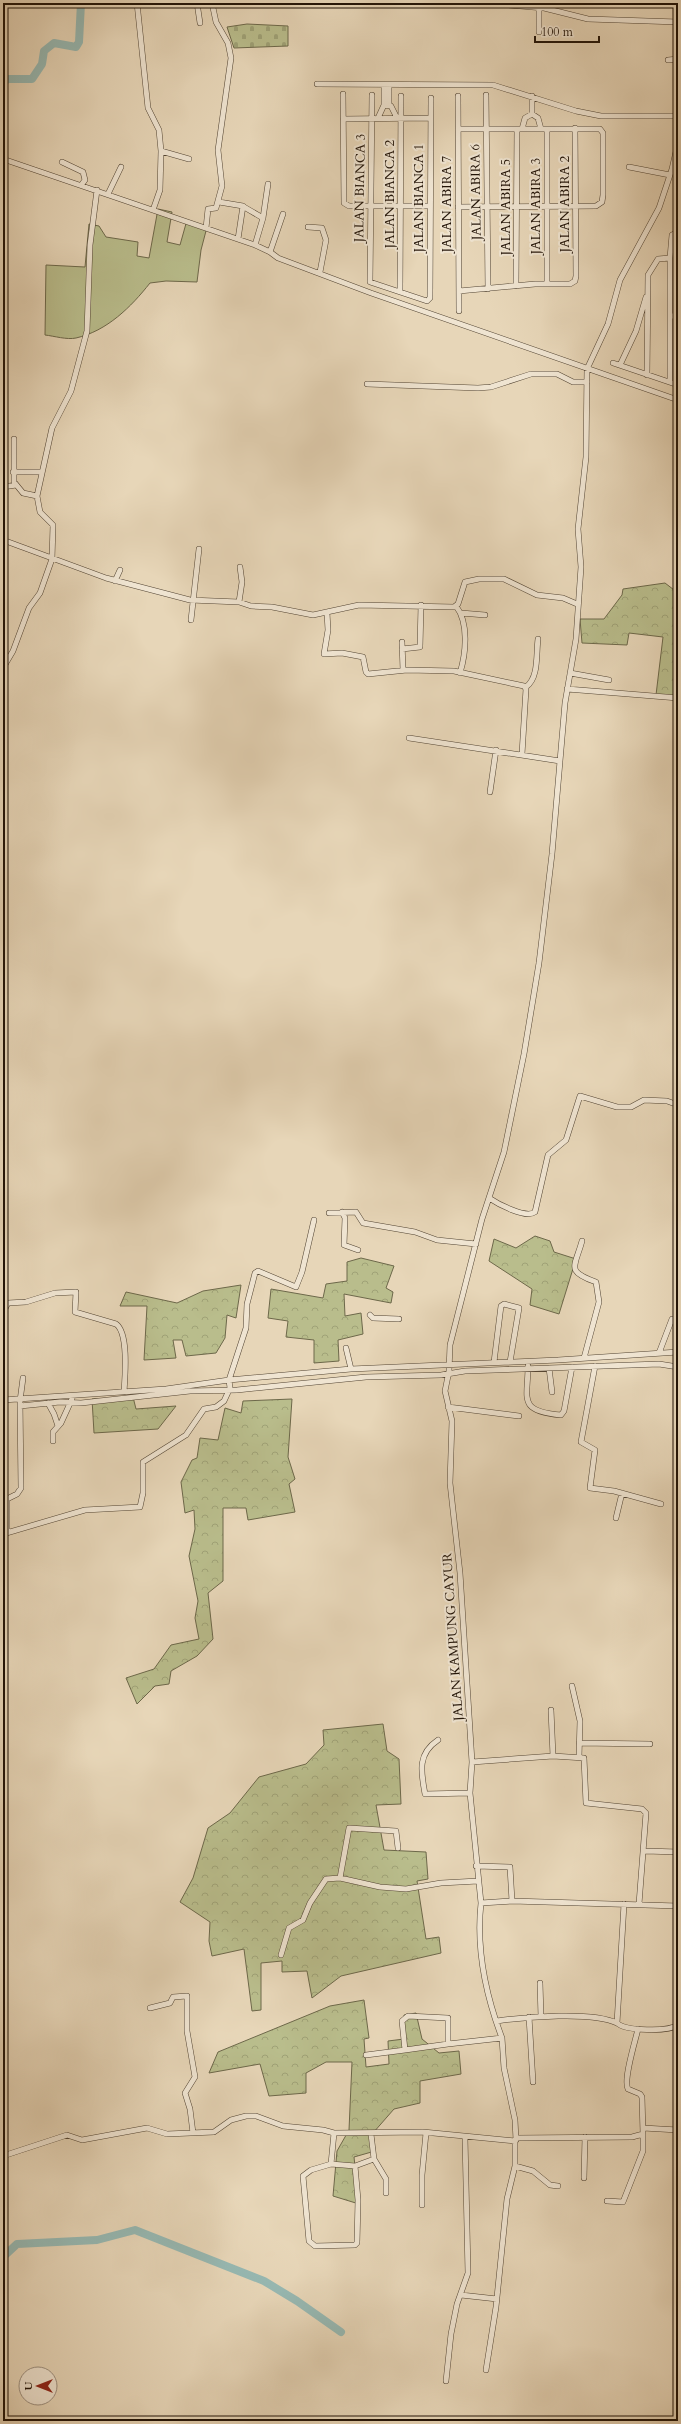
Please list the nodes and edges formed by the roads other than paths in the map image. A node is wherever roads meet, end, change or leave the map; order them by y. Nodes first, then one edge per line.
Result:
1 (137, 3) edge
2 (197, 3) edge
3 (212, 3) edge
4 (486, 3) edge
5 (540, 7) junction
6 (676, 22) edge
7 (200, 23) dead end
8 (678, 30) edge
9 (539, 32) dead end
10 (668, 60) dead end
11 (678, 60) edge
12 (317, 84) dead end
13 (387, 86) junction
14 (343, 94) dead end
15 (372, 95) dead end
16 (486, 95) dead end
17 (401, 96) dead end
18 (458, 96) dead end
19 (532, 96) junction
20 (431, 98) dead end
21 (386, 105) junction
22 (532, 114) junction
23 (678, 116) edge
24 (372, 118) junction
25 (378, 118) junction
26 (399, 118) junction
27 (430, 118) junction
28 (343, 119) junction
29 (575, 128) junction
30 (458, 129) junction
31 (487, 129) junction
32 (519, 129) junction
33 (544, 129) junction
34 (678, 143) edge
35 (161, 150) junction
36 (3, 158) edge
37 (189, 159) dead end
38 (62, 162) dead end
39 (629, 167) dead end
40 (121, 168) dead end
41 (670, 175) junction
42 (82, 184) junction
43 (268, 184) dead end
44 (97, 190) junction
45 (108, 194) junction
46 (219, 202) junction
47 (370, 206) junction
48 (401, 206) junction
49 (430, 206) junction
50 (576, 206) junction
51 (244, 207) junction
52 (458, 207) junction
53 (488, 207) junction
54 (517, 207) junction
55 (547, 207) junction
56 (153, 210) junction
57 (283, 214) dead end
58 (263, 218) junction
59 (308, 227) dead end
60 (206, 228) junction
61 (678, 232) edge
62 (238, 239) junction
63 (255, 245) junction
64 (270, 252) junction
65 (670, 258) junction
66 (320, 272) junction
67 (547, 284) junction
68 (516, 286) junction
69 (488, 289) junction
70 (648, 290) junction
71 (400, 291) junction
72 (459, 291) junction
73 (459, 311) dead end
74 (670, 316) junction
75 (678, 316) edge
76 (613, 363) dead end
77 (620, 365) junction
78 (587, 369) junction
79 (647, 375) junction
80 (587, 382) junction
81 (670, 382) junction
82 (367, 384) dead end
83 (678, 385) edge
84 (678, 400) edge
85 (14, 439) dead end
86 (13, 472) junction
87 (41, 472) junction
88 (16, 485) junction
89 (3, 487) edge
90 (37, 496) junction
91 (3, 540) edge
92 (199, 549) dead end
93 (52, 559) junction
94 (240, 567) dead end
95 (120, 570) dead end
96 (115, 581) junction
97 (195, 601) junction
98 (239, 602) junction
99 (577, 604) junction
100 (421, 605) junction
101 (456, 606) junction
102 (326, 613) junction
103 (461, 613) junction
104 (485, 615) dead end
105 (191, 620) dead end
106 (538, 639) dead end
107 (402, 642) dead end
108 (402, 649) junction
109 (3, 668) edge
110 (402, 670) junction
111 (460, 673) junction
112 (570, 673) junction
113 (609, 680) dead end
114 (526, 687) junction
115 (567, 689) junction
116 (678, 698) edge
117 (409, 738) dead end
118 (496, 750) junction
119 (522, 754) junction
120 (560, 761) junction
121 (490, 792) dead end
122 (678, 1105) edge
123 (678, 1124) edge
124 (678, 1140) edge
125 (489, 1198) junction
126 (342, 1212) junction
127 (329, 1213) dead end
128 (314, 1220) dead end
129 (582, 1241) dead end
130 (476, 1244) junction
131 (358, 1250) dead end
132 (3, 1312) edge
133 (370, 1315) dead end
134 (399, 1319) dead end
135 (678, 1319) edge
136 (346, 1348) dead end
137 (678, 1352) edge
138 (660, 1354) junction
139 (584, 1358) junction
140 (528, 1361) junction
141 (494, 1362) junction
142 (510, 1362) junction
143 (595, 1366) junction
144 (572, 1367) junction
145 (678, 1367) edge
146 (549, 1368) junction
147 (351, 1369) junction
148 (449, 1369) junction
149 (528, 1369) junction
150 (23, 1378) dead end
151 (229, 1381) junction
152 (230, 1389) junction
153 (124, 1392) junction
154 (552, 1392) dead end
155 (72, 1394) junction
156 (3, 1400) edge
157 (20, 1402) junction
158 (72, 1402) junction
159 (48, 1403) junction
160 (448, 1407) junction
161 (519, 1416) dead end
162 (58, 1426) junction
163 (53, 1441) dead end
164 (622, 1493) junction
165 (661, 1504) dead end
166 (616, 1518) dead end
167 (5, 1533) edge
168 (572, 1686) dead end
169 (551, 1710) dead end
170 (438, 1740) dead end
171 (579, 1744) junction
172 (650, 1744) dead end
173 (553, 1756) junction
174 (579, 1757) junction
175 (472, 1762) junction
176 (470, 1793) junction
177 (398, 1848) dead end
178 (645, 1851) junction
179 (678, 1852) edge
180 (476, 1866) junction
181 (340, 1878) junction
182 (478, 1881) junction
183 (512, 1901) junction
184 (481, 1903) junction
185 (624, 1904) junction
186 (639, 1904) junction
187 (678, 1906) edge
188 (281, 1955) dead end
189 (540, 1983) dead end
190 (150, 2008) dead end
191 (529, 2017) junction
192 (541, 2017) junction
193 (497, 2021) junction
194 (617, 2023) junction
195 (678, 2026) edge
196 (638, 2029) junction
197 (502, 2038) junction
198 (448, 2044) junction
199 (405, 2050) junction
200 (366, 2055) dead end
201 (533, 2082) dead end
202 (678, 2130) edge
203 (643, 2131) junction
204 (193, 2133) junction
205 (334, 2133) junction
206 (426, 2133) junction
207 (371, 2134) junction
208 (585, 2137) junction
209 (465, 2138) junction
210 (516, 2139) junction
211 (3, 2156) edge
212 (374, 2159) junction
213 (330, 2164) junction
214 (355, 2166) junction
215 (515, 2166) junction
216 (584, 2178) dead end
217 (558, 2186) dead end
218 (386, 2193) dead end
219 (607, 2201) dead end
220 (422, 2205) dead end
221 (461, 2295) junction
222 (497, 2299) junction
223 (486, 2370) dead end
224 (446, 2381) dead end

1 - 35 street
2 - 7 street
3 - 46 street
4 - 5 street
5 - 6 street
5 - 9 street
6 - 8 street
10 - 11 street
12 - 13 street
13 - 19 street
13 - 21 street
14 - 28 street
15 - 24 street, JALAN BIANCA 3
16 - 31 street, JALAN ABIRA 6
17 - 26 street, JALAN BIANCA 2
18 - 30 street, JALAN ABIRA 7
19 - 22 street
19 - 23 street
20 - 27 street, JALAN BIANCA 1
21 - 25 street
21 - 26 street
22 - 32 street
22 - 33 street
24 - 25 street
24 - 28 street
24 - 47 street, JALAN BIANCA 3
25 - 26 street
26 - 27 street
26 - 48 street, JALAN BIANCA 2
27 - 49 street, JALAN BIANCA 1
28 - 47 street
29 - 33 street
29 - 50 street, JALAN ABIRA 2
29 - 50 street
30 - 31 street
30 - 52 street, JALAN ABIRA 7
31 - 32 street
31 - 53 street, JALAN ABIRA 6
32 - 33 street
32 - 54 street, JALAN ABIRA 5
33 - 55 street, JALAN ABIRA 3
34 - 41 street
35 - 37 street
35 - 56 street
36 - 42 street
38 - 42 street
39 - 41 street
40 - 45 street
41 - 78 street
42 - 44 street
43 - 58 street
44 - 45 street
44 - 87 street
45 - 56 street
46 - 51 street
46 - 60 street
47 - 48 street
47 - 71 street, JALAN BIANCA 3
48 - 49 street
48 - 71 street, JALAN BIANCA 2
49 - 71 street, JALAN BIANCA 1
50 - 55 street
50 - 67 street, JALAN ABIRA 2
51 - 58 street
51 - 62 street
52 - 53 street
52 - 72 street, JALAN ABIRA 7
53 - 54 street
53 - 69 street, JALAN ABIRA 6
54 - 55 street
54 - 68 street, JALAN ABIRA 5
55 - 67 street, JALAN ABIRA 3
56 - 60 street
57 - 64 street
58 - 63 street
59 - 66 street
60 - 62 street
61 - 65 street
62 - 63 street
63 - 64 street
64 - 66 street
65 - 70 street
65 - 74 street
66 - 78 street
67 - 68 street
68 - 69 street
69 - 72 street
70 - 77 street
70 - 79 street
72 - 73 street, JALAN ABIRA 7
74 - 75 street
74 - 81 street
76 - 77 street
77 - 79 street
78 - 80 street, JALAN KAMPUNG CAYUR
78 - 84 street
79 - 81 street
80 - 82 street
80 - 99 street, JALAN KAMPUNG CAYUR
81 - 83 street
85 - 86 street
86 - 87 street
86 - 88 street
87 - 90 street
88 - 89 street
88 - 90 street
90 - 93 street
91 - 93 street
92 - 97 street
93 - 96 street
93 - 109 street
94 - 98 street
95 - 96 street
96 - 97 street
97 - 98 street
97 - 105 street
98 - 102 street
99 - 101 street
99 - 112 street, JALAN KAMPUNG CAYUR
100 - 101 street
100 - 102 street
100 - 108 street
101 - 103 street
102 - 110 street
103 - 104 street
103 - 111 street
106 - 114 street
107 - 108 street
108 - 110 street
110 - 111 street
111 - 114 street
112 - 113 street
112 - 115 street, JALAN KAMPUNG CAYUR
114 - 119 street
115 - 116 street
115 - 120 street, JALAN KAMPUNG CAYUR
117 - 118 street
118 - 119 street
118 - 121 street
119 - 120 street
120 - 125 street, JALAN KAMPUNG CAYUR
122 - 125 street
123 - 124 street
125 - 130 street, JALAN KAMPUNG CAYUR
126 - 127 street
126 - 130 street
126 - 131 street
128 - 151 street
129 - 139 street
130 - 148 street, JALAN KAMPUNG CAYUR
132 - 153 street
133 - 134 street
135 - 138 street
136 - 147 street
137 - 138 street
138 - 139 street
139 - 140 street
140 - 142 street
140 - 149 street
141 - 142 street
141 - 142 street
141 - 148 street
143 - 144 street
143 - 145 street
143 - 164 street
144 - 146 street
144 - 149 street
146 - 149 street
146 - 154 street
147 - 148 street
147 - 151 street
148 - 149 street
148 - 152 street
148 - 160 street, JALAN KAMPUNG CAYUR
150 - 157 street
151 - 152 street
151 - 153 street
152 - 158 street
152 - 167 street
153 - 155 street
155 - 157 street
155 - 158 street
156 - 157 street
157 - 159 street
157 - 167 street
158 - 159 street
158 - 162 street
159 - 162 street
160 - 161 street
160 - 175 street, JALAN KAMPUNG CAYUR
162 - 163 street
164 - 165 street
164 - 166 street
168 - 171 street
169 - 173 street
170 - 176 street
171 - 172 street
171 - 174 street
173 - 174 street
173 - 175 street
174 - 178 street
175 - 176 street, JALAN KAMPUNG CAYUR
176 - 180 street, JALAN KAMPUNG CAYUR
177 - 181 street
178 - 179 street
178 - 186 street
180 - 182 street, JALAN KAMPUNG CAYUR
180 - 183 street
181 - 182 street
181 - 188 street
182 - 184 street, JALAN KAMPUNG CAYUR
183 - 184 street
183 - 185 street
184 - 193 street, JALAN KAMPUNG CAYUR
185 - 186 street
185 - 194 street
186 - 187 street
189 - 192 street
190 - 204 street
191 - 192 street
191 - 193 street
191 - 201 street
192 - 194 street
193 - 197 street, JALAN KAMPUNG CAYUR
194 - 196 street
195 - 196 street
196 - 203 street
197 - 198 street
197 - 210 street, JALAN KAMPUNG CAYUR
198 - 199 street
198 - 199 street
199 - 200 street
202 - 203 street
203 - 208 street
203 - 219 street
204 - 205 street
204 - 211 street
205 - 207 street
205 - 213 street
206 - 207 street
206 - 209 street
206 - 220 street
207 - 212 street
208 - 210 street
208 - 216 street
209 - 210 street
209 - 221 street
210 - 215 street
212 - 214 street
212 - 218 street
213 - 214 street
213 - 214 street
215 - 217 street
215 - 222 street
221 - 222 street
221 - 224 street
222 - 223 street

